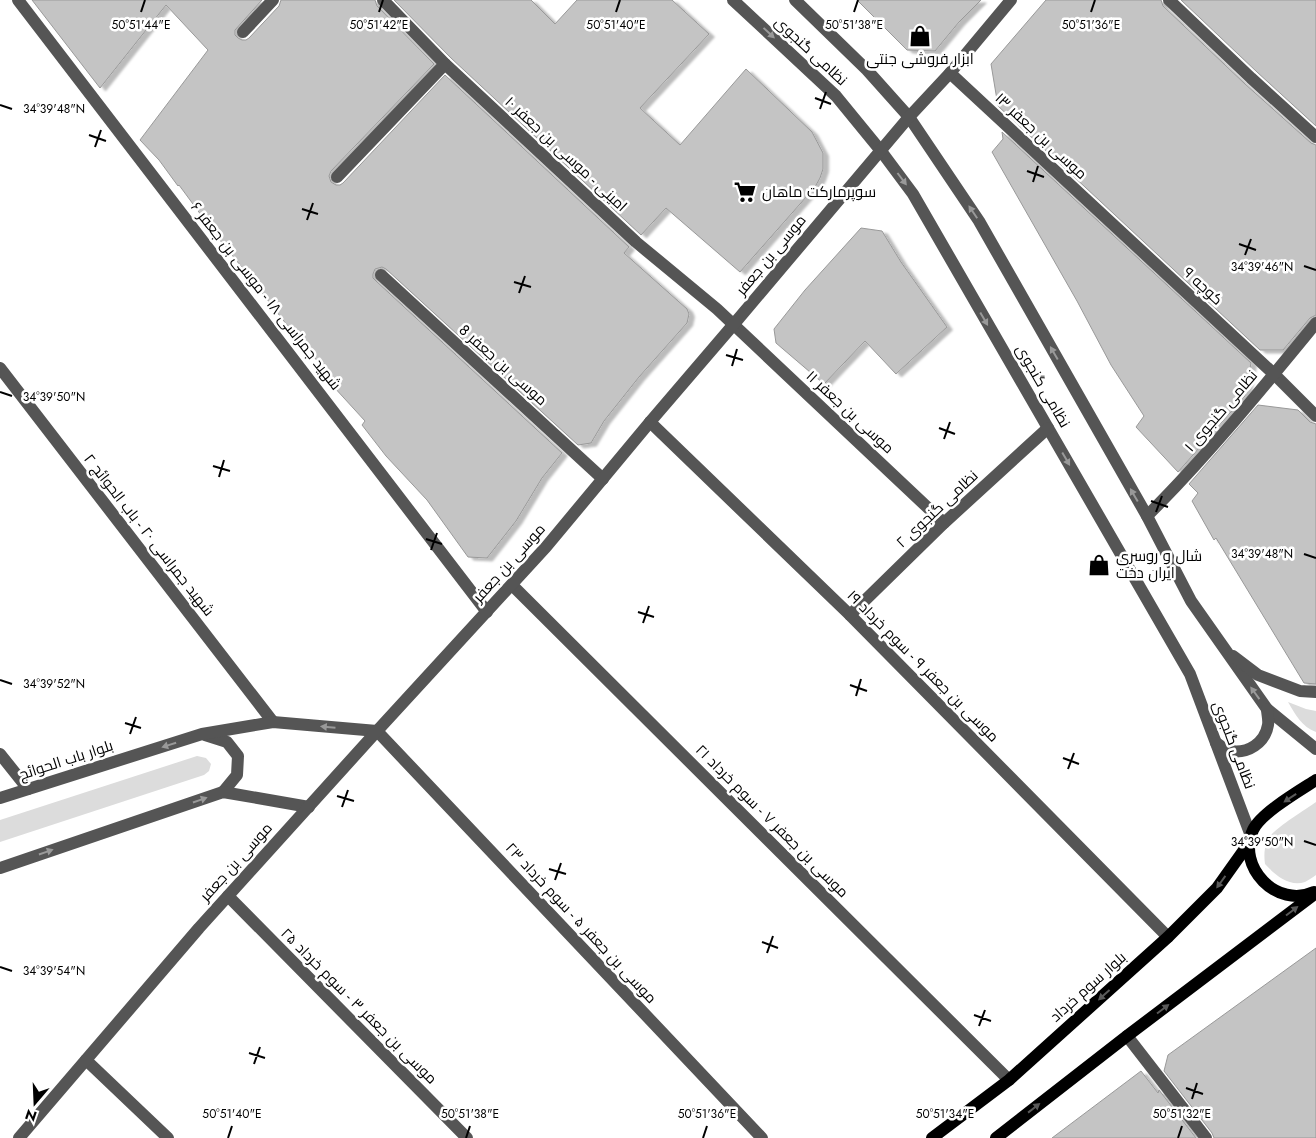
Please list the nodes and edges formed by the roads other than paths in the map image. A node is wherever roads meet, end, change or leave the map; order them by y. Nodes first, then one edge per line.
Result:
1 (18, 0) edge
2 (273, 0) edge
3 (383, 0) edge
4 (733, 0) edge
5 (795, 0) edge
6 (1011, 0) edge
7 (1168, 0) edge
8 (243, 32) dead end
9 (445, 64) junction
10 (950, 73) junction
11 (909, 117) junction
12 (1316, 137) edge
13 (881, 151) junction
14 (337, 177) dead end
15 (1110, 222) joint
16 (381, 275) dead end
17 (1316, 323) edge
18 (734, 324) junction
19 (0, 368) edge
20 (1274, 374) junction
21 (1316, 416) edge
22 (650, 422) junction
23 (1048, 428) junction
24 (603, 479) junction
25 (1147, 516) junction
26 (944, 523) junction
27 (512, 585) junction
28 (488, 612) junction
29 (850, 615) junction
30 (1222, 647) junction
31 (1316, 692) edge
32 (1266, 709) junction
33 (273, 722) junction
34 (377, 731) junction
35 (202, 734) junction
36 (1216, 743) junction
37 (1316, 749) edge
38 (0, 754) edge
39 (1316, 780) edge
40 (28, 789) junction
41 (223, 792) junction
42 (0, 798) edge
43 (309, 806) junction
44 (1250, 839) junction
45 (0, 868) edge
46 (1316, 892) edge
47 (228, 896) junction
48 (1168, 937) junction
49 (1127, 1036) junction
50 (86, 1060) junction
51 (1009, 1080) junction
52 (19, 1138) edge
53 (168, 1138) edge
54 (467, 1138) edge
55 (762, 1138) edge
56 (932, 1138) edge
57 (996, 1138) edge
58 (1206, 1138) edge

1 - 28 street, شهید جمراسی ۱۸ - موسی بن جعفر ۶
2 - 8 street
3 - 9 street, امینی - موسی بن جعفر ۱۰
4 -> 13 street, نظامی گنجوی
5 - 11 street, نظامی گنجوی
6 - 10 street, موسی بن جعفر
7 - 12 street
9 - 14 street
9 - 18 street, امینی - موسی بن جعفر ۱۰
10 - 11 street, موسی بن جعفر
10 - 15 street, موسی بن جعفر ۱۳
11 - 13 street, موسی بن جعفر
25 -> 11 street, نظامی گنجوی
13 - 18 street, موسی بن جعفر
13 -> 23 street, نظامی گنجوی
15 - 20 street, کوچه ۹
16 - 24 street, موسی بن جعفر 8
17 - 20 street, نظامی گنجوی ۱
18 - 22 street, موسی بن جعفر
18 - 26 street, موسی بن جعفر ۱۱
19 - 33 street, شهید جمراسی ۲۰ - باب الحوائج ۲
20 - 21 street, کوچه ۹
20 - 25 street, نظامی گنجوی ۱
22 - 24 street, موسی بن جعفر
22 - 29 street, موسی بن جعفر ۹ - سوم خرداد ۱۹
23 - 26 street, نظامی گنجوی ۲
23 -> 36 street, نظامی گنجوی
24 - 27 street, موسی بن جعفر
25 - 30 street, نظامی گنجوی
26 - 29 street, نظامی گنجوی ۲
27 - 28 street, موسی بن جعفر
27 - 51 street, موسی بن جعفر ۷ - سوم خرداد ۲۱
28 - 34 street, موسی بن جعفر
29 - 48 street, موسی بن جعفر ۹ - سوم خرداد ۱۹
30 - 31 street
32 -> 30 street, نظامی گنجوی
32 - 36 street
32 - 37 street, نظامی گنجوی
34 -> 33 street, بلوار باب الحوائج
33 - 35 street, بلوار باب الحوائج
34 - 43 street, موسی بن جعفر
34 - 55 street, موسی بن جعفر ۵ - سوم خرداد ۲۳
35 -> 40 street, بلوار باب الحوائج
35 - 41 street
36 - 44 street, نظامی گنجوی
38 - 40 street
39 -> 44 main road, بلوار سوم خرداد
40 - 42 street, بلوار باب الحوائج
41 - 43 street
45 -> 41 street
43 - 47 street, موسی بن جعفر
44 - 46 main road
44 -> 48 main road, بلوار سوم خرداد
49 -> 46 main road
47 - 50 street, موسی بن جعفر
47 - 54 street, موسی بن جعفر ۳ - سوم خرداد ۲۵
48 -> 51 main road, بلوار سوم خرداد
57 -> 49 main road
49 - 58 street
50 - 52 street, موسی بن جعفر
50 - 53 street
51 - 56 main road, بلوار سوم خرداد

